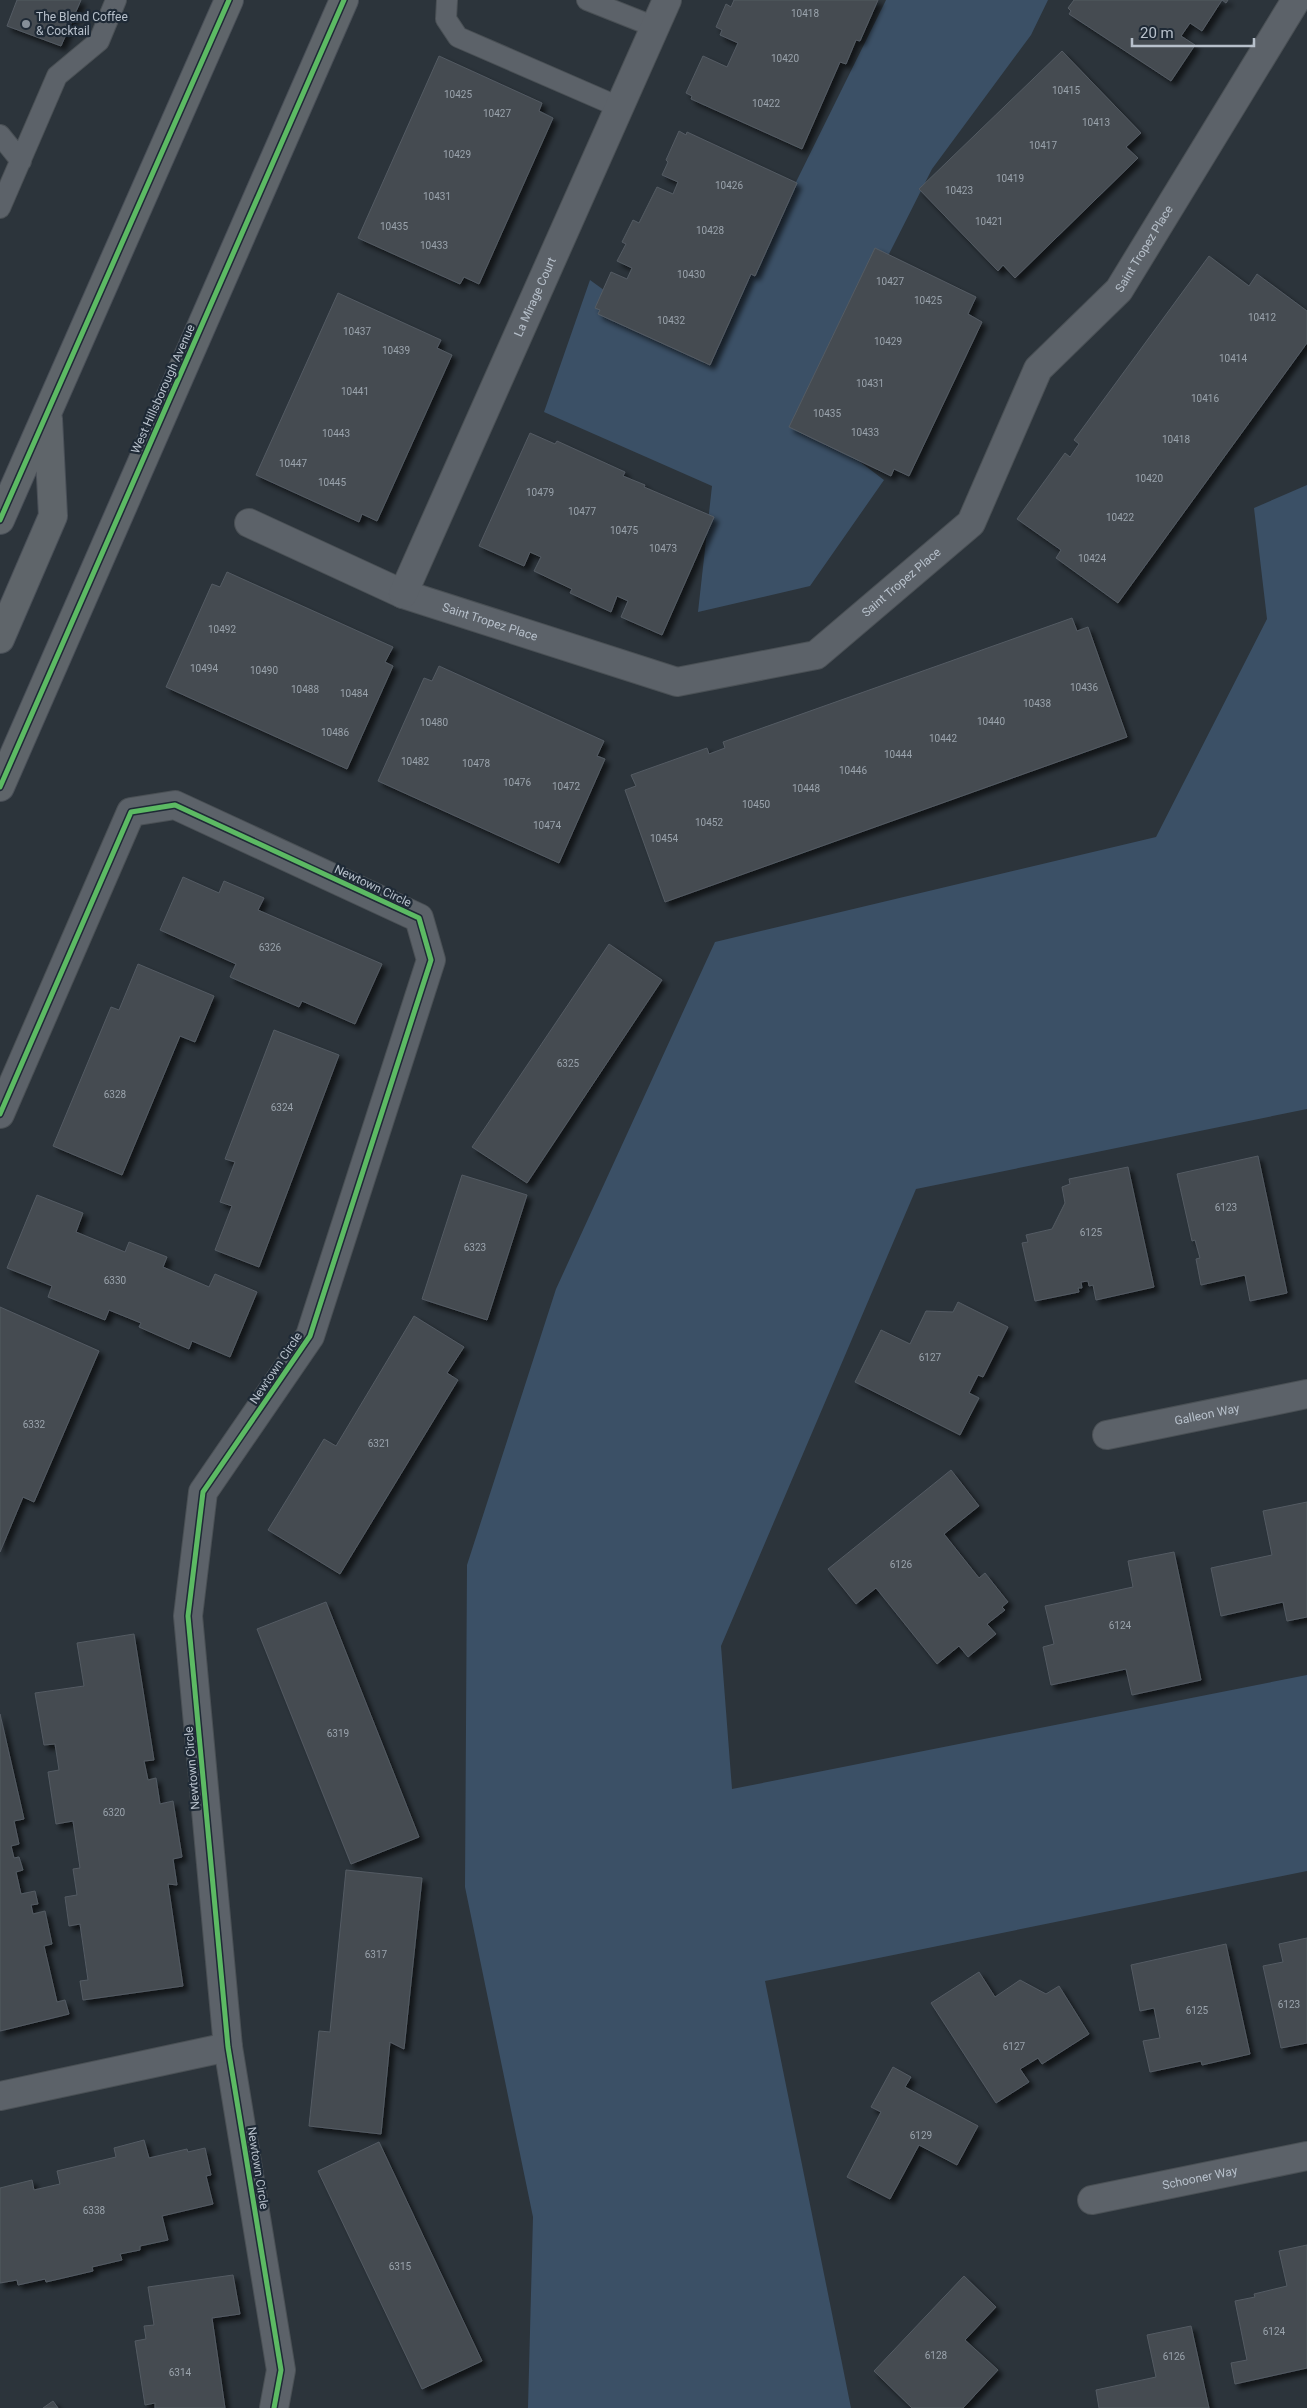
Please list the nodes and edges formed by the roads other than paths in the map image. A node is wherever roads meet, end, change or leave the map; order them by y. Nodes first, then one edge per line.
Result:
1 (116, 0) edge
2 (229, 0) edge
3 (344, 0) edge
4 (447, 0) edge
5 (587, 0) edge
6 (667, 0) edge
7 (1296, 0) edge
8 (655, 27) junction
9 (619, 107) junction
10 (0, 135) edge
11 (21, 161) junction
12 (0, 208) edge
13 (48, 412) junction
14 (0, 520) edge
15 (249, 523) dead end
16 (403, 594) junction
17 (0, 639) edge
18 (0, 787) edge
19 (0, 1114) edge
20 (1307, 1394) edge
21 (1107, 1435) dead end
22 (228, 2047) junction
23 (0, 2096) edge
24 (1307, 2156) edge
25 (1092, 2200) dead end
26 (274, 2408) edge

1 - 11 lane
2 - 13 main road
3 - 18 main road, West Hillsborough Avenue
4 - 9 lane
5 - 8 lane
6 - 8 street, La Mirage Court
7 - 16 street, Saint Tropez Place
8 - 9 street, La Mirage Court
9 - 16 street, La Mirage Court
10 - 11 lane
11 - 12 lane
13 - 14 main road
13 - 17 main road
15 - 16 street, Saint Tropez Place
19 - 22 street, Newtown Circle
20 - 21 street, Galleon Way
22 - 23 street
22 - 26 street, Newtown Circle
24 - 25 street, Schooner Way

